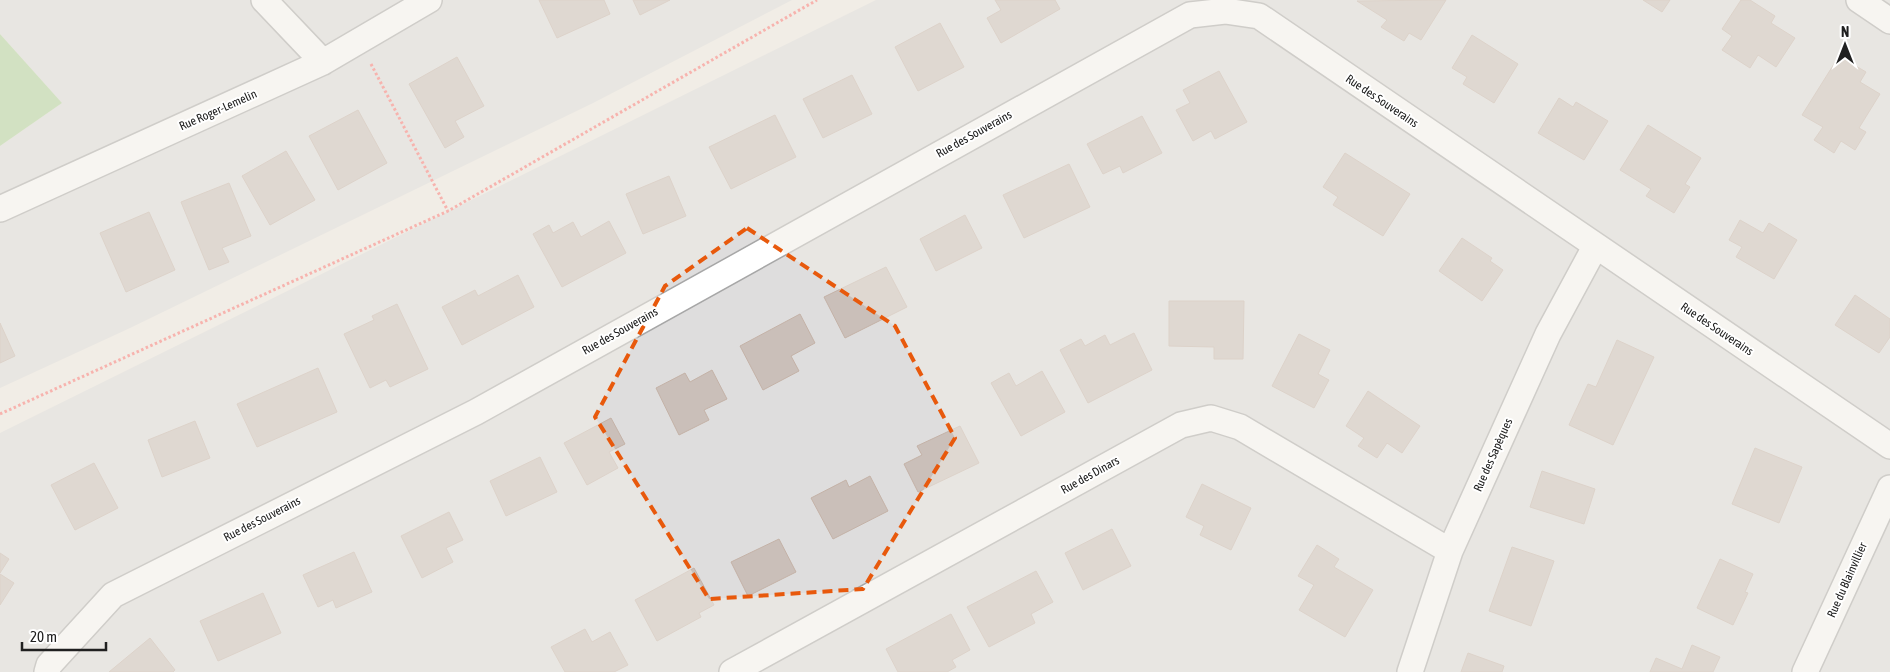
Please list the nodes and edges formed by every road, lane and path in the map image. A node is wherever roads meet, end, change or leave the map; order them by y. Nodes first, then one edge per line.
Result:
1 (264, 0) edge
2 (430, 0) edge
3 (817, 0) edge
4 (1859, 0) edge
5 (1890, 21) edge
6 (360, 41) junction
7 (323, 62) junction
8 (0, 209) edge
9 (448, 211) junction
10 (1595, 247) junction
11 (0, 414) edge
12 (1890, 446) edge
13 (1890, 488) edge
14 (1450, 551) junction
15 (48, 672) edge
16 (732, 672) edge
17 (1410, 672) edge
18 (1805, 672) edge

1 - 7 street
2 - 6 street, Rue Roger-Lemelin
3 - 9 path
4 - 5 street
6 - 7 street, Rue Roger-Lemelin
6 - 9 path
7 - 8 street, Rue Roger-Lemelin
9 - 11 path
10 - 12 street, Rue des Souverains
10 - 14 street, Rue des Sapèques
10 - 15 street, Rue des Souverains
13 - 18 street, Rue du Blainvillier
14 - 16 street, Rue des Dinars
14 - 17 street, Rue des Sapèques

